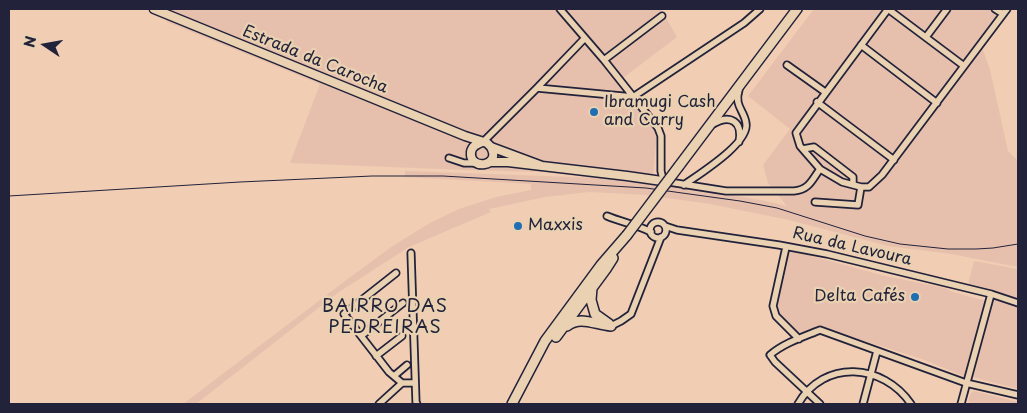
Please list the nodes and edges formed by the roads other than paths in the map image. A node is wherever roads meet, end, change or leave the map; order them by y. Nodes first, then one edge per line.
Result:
1 (154, 9) edge
2 (560, 9) edge
3 (760, 9) edge
4 (797, 9) edge
5 (888, 9) edge
6 (946, 9) edge
7 (995, 9) edge
8 (1007, 9) edge
9 (1003, 14) junction
10 (662, 16) dead end
11 (926, 37) junction
12 (585, 38) junction
13 (860, 45) junction
14 (604, 60) junction
15 (787, 64) dead end
16 (964, 66) junction
17 (742, 83) junction
18 (537, 88) junction
19 (825, 92) junction
20 (633, 97) junction
21 (818, 102) junction
22 (937, 102) junction
23 (709, 126) junction
24 (465, 136) junction
25 (739, 142) junction
26 (488, 146) junction
27 (802, 149) junction
28 (471, 152) junction
29 (449, 158) dead end
30 (509, 158) junction
31 (456, 160) junction
32 (894, 160) junction
33 (490, 162) junction
34 (476, 163) junction
35 (820, 169) junction
36 (669, 182) junction
37 (853, 184) junction
38 (684, 185) junction
39 (861, 188) junction
40 (815, 202) dead end
41 (607, 216) dead end
42 (658, 231) junction
43 (786, 247) junction
44 (411, 253) dead end
45 (396, 274) dead end
46 (588, 288) junction
47 (991, 294) junction
48 (404, 303) dead end
49 (1018, 303) edge
50 (575, 306) junction
51 (592, 318) junction
52 (612, 326) joint
53 (558, 334) junction
54 (361, 336) junction
55 (402, 336) dead end
56 (799, 339) junction
57 (877, 351) junction
58 (376, 356) junction
59 (407, 365) dead end
60 (871, 374) junction
61 (394, 376) junction
62 (526, 377) junction
63 (402, 383) junction
64 (415, 383) junction
65 (966, 383) junction
66 (807, 392) junction
67 (1018, 395) edge
68 (379, 404) edge
69 (418, 404) edge
70 (512, 404) edge
71 (798, 404) edge
72 (820, 404) edge
73 (863, 404) edge
74 (911, 404) edge
75 (961, 404) edge

1 - 24 street, Estrada da Carocha
2 - 12 street
3 - 20 street
4 - 17 main road
5 - 11 street
5 - 13 street
6 - 11 street
7 - 9 street
8 - 9 street
9 - 16 street
10 - 14 street
11 - 16 street
12 - 14 street
12 - 18 street
13 - 19 street
13 - 22 street
14 - 20 street
15 - 19 street
16 - 22 street
17 - 23 main road
17 - 25 street
18 - 20 street
18 - 26 street
19 - 21 street
20 - 36 street
21 - 27 street
21 - 32 street
22 - 32 street
23 - 25 street
23 - 46 main road, bridge
24 - 26 street, Estrada da Carocha
24 - 28 street
25 - 38 street
26 - 28 street
26 - 30 street, Estrada da Carocha
26 - 33 street
27 - 35 street
27 - 37 street
28 - 31 street
28 - 34 street
29 - 31 street
30 - 33 street
30 - 36 street
31 - 34 street
32 - 39 street
33 - 34 street
35 - 37 street
35 - 38 street
36 - 38 street
37 - 39 street
39 - 40 street
41 - 42 street, Rua da Lavoura
42 - 43 street, Rua da Lavoura
42 - 52 street
43 - 47 street, Rua da Lavoura
43 - 56 street
44 - 64 street
45 - 54 street
46 - 50 main road
46 - 51 main road
47 - 49 street, Rua da Lavoura
47 - 65 street
48 - 54 street
50 - 51 main road
50 - 53 main road
50 - 62 main road
51 - 52 main road
51 - 53 main road
53 - 62 main road
54 - 58 street
55 - 58 street
56 - 57 street
56 - 66 street
57 - 60 street
57 - 65 street
58 - 61 street
59 - 61 street
60 - 66 street
60 - 73 street
60 - 74 street
61 - 63 street
62 - 70 main road
63 - 64 street
63 - 68 street
64 - 69 street
65 - 67 street
65 - 75 street
66 - 71 street
66 - 72 street

